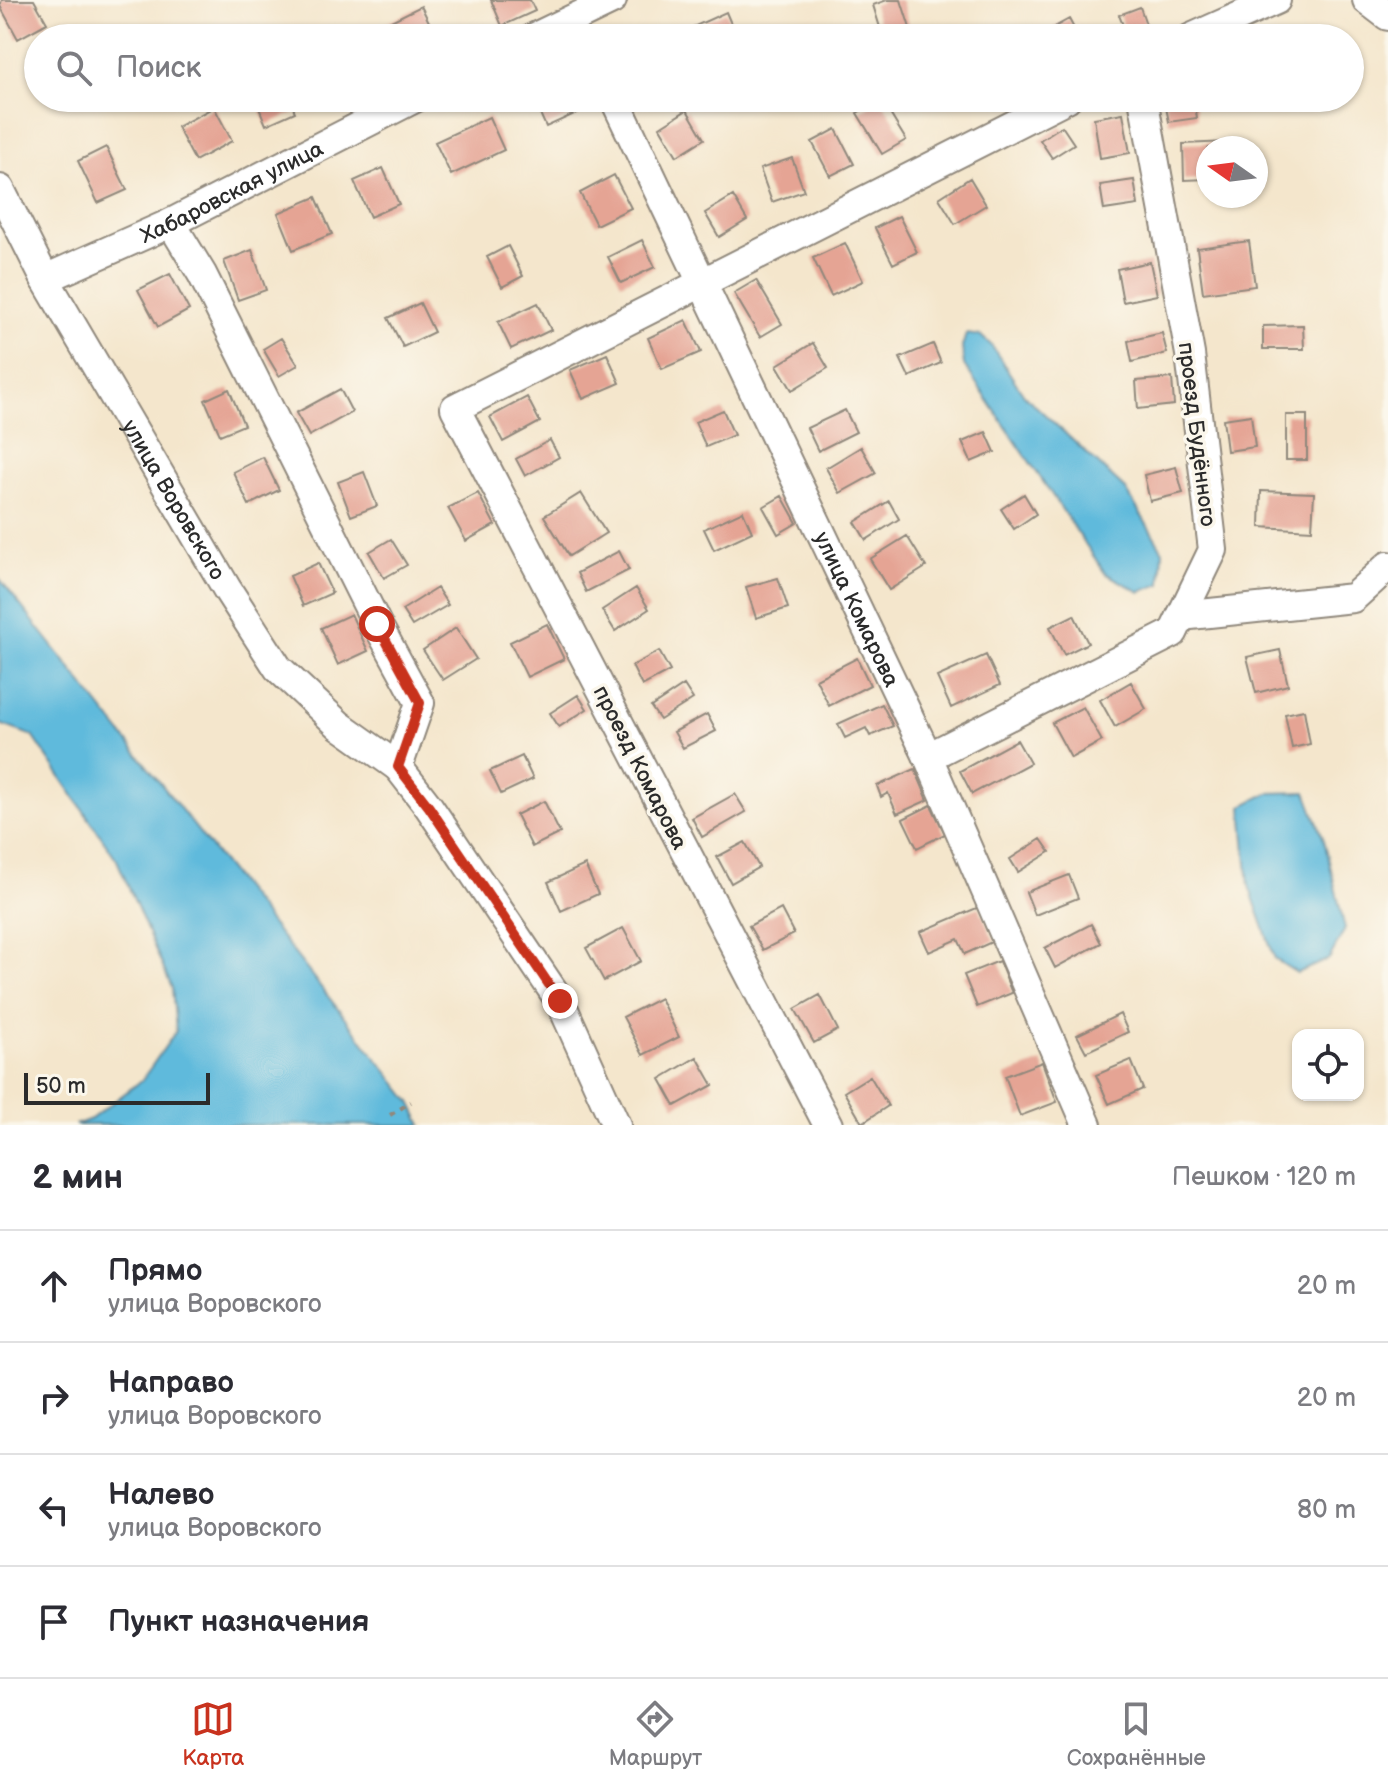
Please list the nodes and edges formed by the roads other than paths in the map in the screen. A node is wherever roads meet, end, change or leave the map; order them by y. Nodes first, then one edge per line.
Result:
1 (612, 0) edge
2 (1276, 0) edge
3 (1367, 0) edge
4 (1388, 16) edge
5 (575, 18) edge
6 (1222, 24) edge
7 (388, 112) edge
8 (621, 112) edge
9 (1039, 112) edge
10 (1146, 112) edge
11 (0, 189) edge
12 (171, 223) junction
13 (45, 279) junction
14 (703, 281) junction
15 (1388, 566) edge
16 (1181, 616) junction
17 (928, 757) junction
18 (398, 767) junction
19 (616, 1125) edge
20 (828, 1125) edge
21 (1087, 1125) edge

1 - 5 street
2 - 6 street
3 - 4 street
7 - 12 street, Хабаровская улица
8 - 14 street, улица Комарова
9 - 14 street
10 - 16 street, проезд Будённого
11 - 13 street, улица Воровского
12 - 13 street, Хабаровская улица
12 - 18 street
13 - 18 street, улица Воровского
14 - 17 street, улица Комарова
14 - 20 street, проезд Комарова
15 - 16 street
16 - 17 street, проезд Будённого
17 - 21 street, улица Комарова
18 - 19 street, улица Воровского

